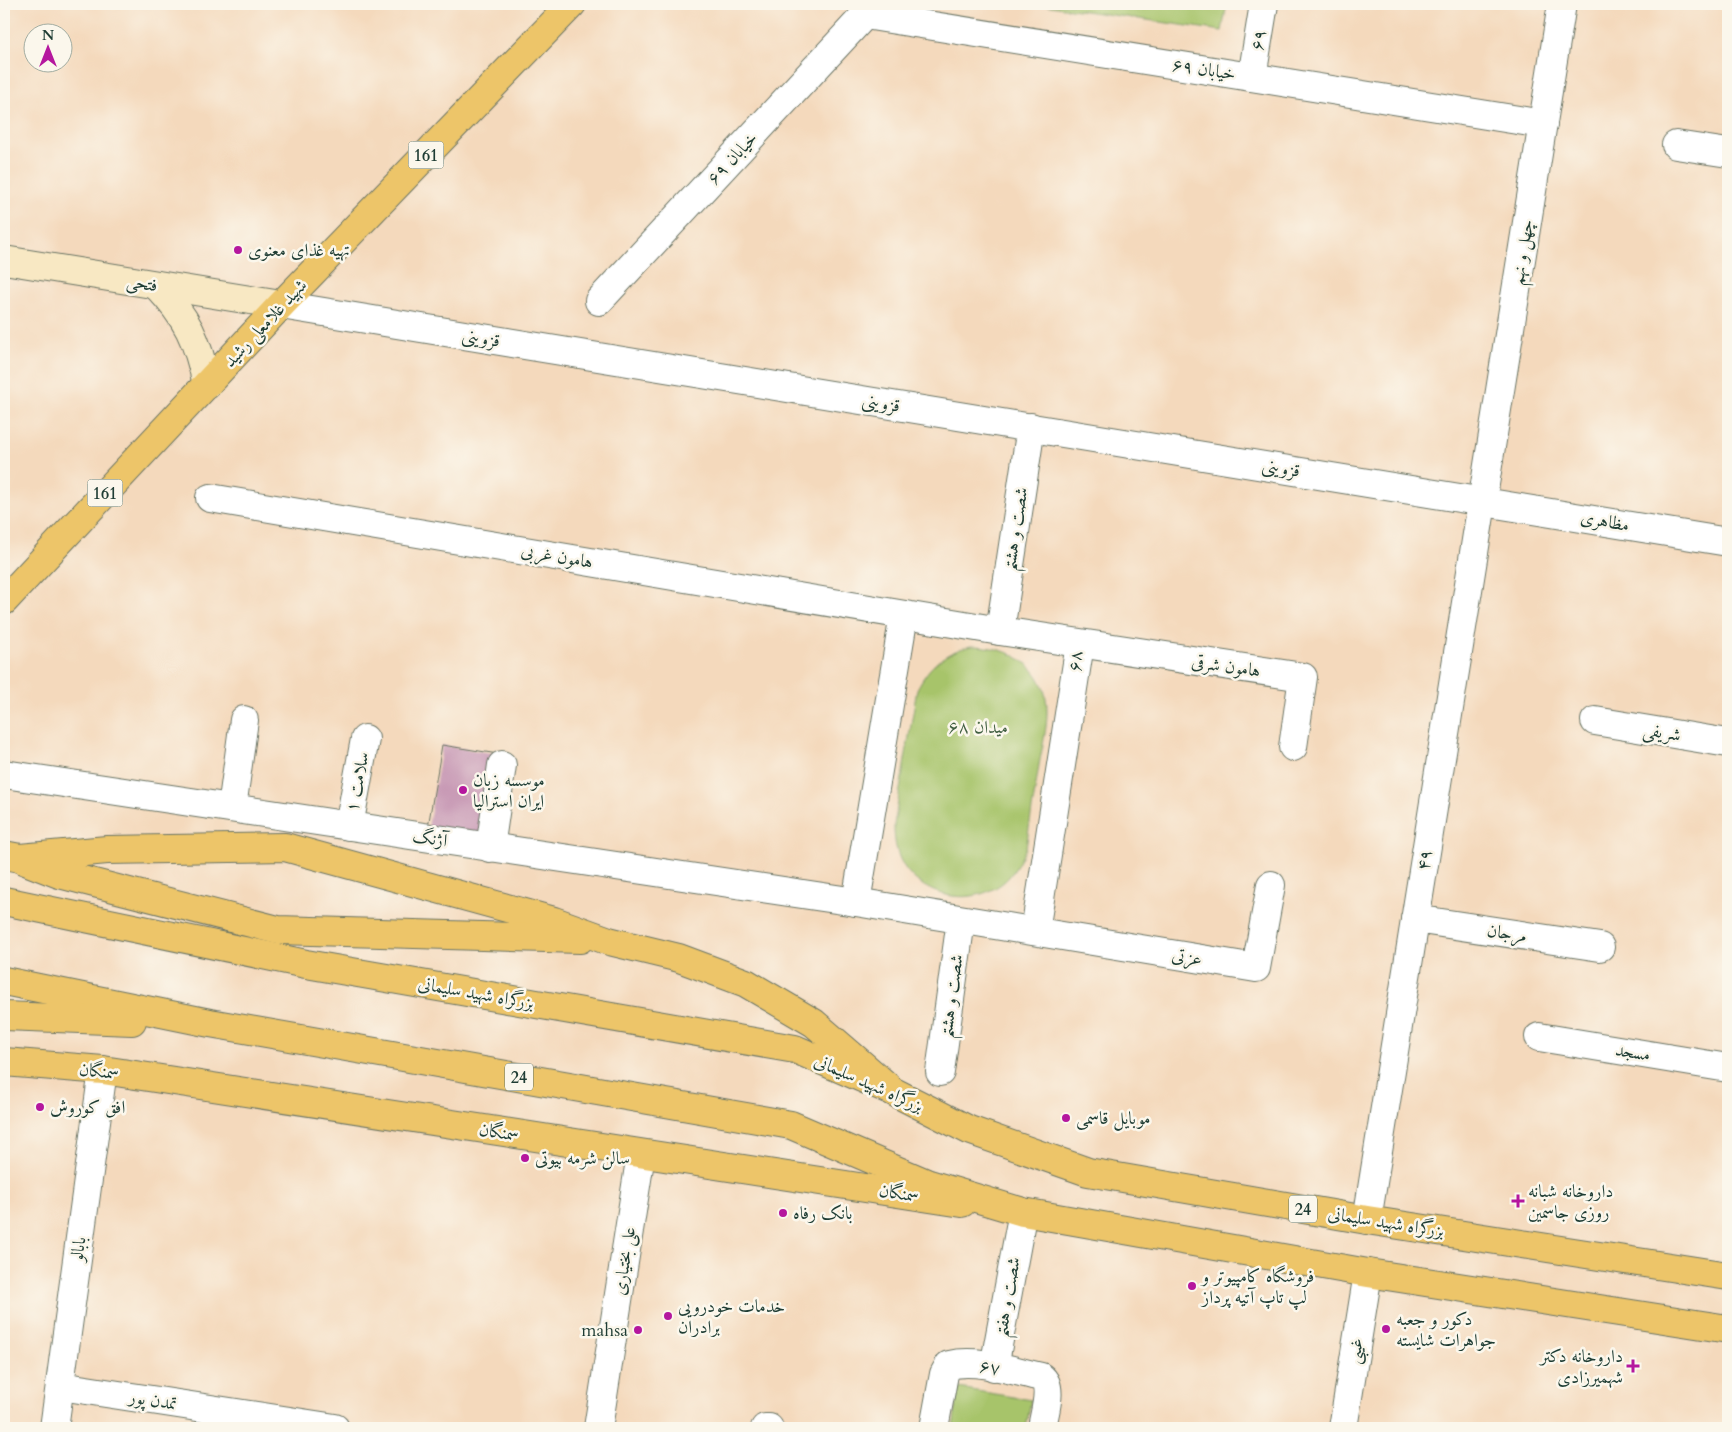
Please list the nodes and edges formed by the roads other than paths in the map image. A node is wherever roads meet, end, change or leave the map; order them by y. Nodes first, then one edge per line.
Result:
1 (572, 4) edge
2 (1264, 4) edge
3 (1562, 4) edge
4 (870, 10) edge
5 (1252, 77) junction
6 (1543, 124) junction
7 (1676, 145) dead end
8 (1728, 153) edge
9 (4, 260) edge
10 (156, 285) junction
11 (599, 301) dead end
12 (281, 306) junction
13 (207, 385) junction
14 (1031, 427) junction
15 (210, 498) dead end
16 (1481, 500) junction
17 (1728, 542) edge
18 (4, 601) edge
19 (904, 615) junction
20 (1000, 631) junction
21 (1080, 644) junction
22 (244, 720) dead end
23 (1595, 721) dead end
24 (365, 739) dead end
25 (1728, 743) edge
26 (1293, 747) dead end
27 (502, 765) dead end
28 (4, 774) edge
29 (232, 808) junction
30 (349, 826) junction
31 (490, 848) junction
32 (12, 856) edge
33 (1271, 886) dead end
34 (4, 901) edge
35 (856, 902) junction
36 (1415, 919) junction
37 (961, 920) junction
38 (1035, 931) junction
39 (609, 941) junction
40 (1600, 947) dead end
41 (4, 981) edge
42 (4, 1016) edge
43 (210, 1023) junction
44 (1539, 1037) dead end
45 (4, 1062) edge
46 (1728, 1068) edge
47 (102, 1070) junction
48 (940, 1072) dead end
49 (892, 1091) junction
50 (641, 1154) junction
51 (1022, 1219) junction
52 (1367, 1220) junction
53 (1368, 1273) junction
54 (1728, 1276) edge
55 (1728, 1329) edge
56 (994, 1367) junction
57 (60, 1386) junction
58 (54, 1428) edge
59 (335, 1428) edge
60 (598, 1428) edge
61 (934, 1428) edge
62 (1042, 1428) edge
63 (1343, 1428) edge

1 - 12 main road, شهید غلامعلی رشید / 161
2 - 5 street, ۶۹
3 - 6 street, چهل و نهم
4 - 5 street, خیابان ۶۹
4 - 11 street, خیابان ۶۹
5 - 6 street, خیابان ۶۹
6 - 16 street, چهل و نهم
7 - 8 street
9 - 10 main road, فتحی
10 - 12 main road, فتحی
10 - 13 main road
12 - 13 main road, شهید غلامعلی رشید / 161
12 - 14 street, قزوینی
13 - 18 main road, شهید غلامعلی رشید / 161
14 - 16 street, قزوینی
14 - 20 street, شصت و هشتم
15 - 19 street, هامون غربی
16 - 17 street, مظاهری
16 - 36 street, ۴۹
19 - 20 street, ۶۸
19 - 35 street
20 - 21 street, ۶۸
21 - 26 street, هامون شرقی
21 - 38 street, ۶۸
22 - 29 street
23 - 25 street, شریفی
24 - 30 street, سلامت ۱
27 - 31 street
28 - 29 street, آژنگ
29 - 30 street, آژنگ
30 - 31 street, آژنگ
31 - 35 street, آژنگ
32 - 39 main road
32 - 39 main road
33 - 38 street, عزتی
34 - 49 main road, بزرگراه شهید سلیمانی / 24
35 - 37 street
36 - 40 street, مرجان
36 - 52 street, ۴۹
37 - 38 street
37 - 48 street, شصت و هشتم
39 - 49 main road
41 - 43 main road, 24
42 - 43 main road
43 - 51 main road, 24
44 - 46 street, مسجد
45 - 47 main road, سمنگان
47 - 50 main road, سمنگان
47 - 57 street, بابالو
49 - 52 main road, بزرگراه شهید سلیمانی / 24
50 - 51 main road, سمنگان
50 - 60 street, علی بختیاری
51 - 53 main road, 24
51 - 56 street, شصت و هفتم
52 - 54 main road, بزرگراه شهید سلیمانی / 24
53 - 55 main road, 24
53 - 63 street, غیبی
56 - 61 street, ۶۷
56 - 62 street, ۶۷
57 - 58 street, بابالو
57 - 59 street, تمدن پور

